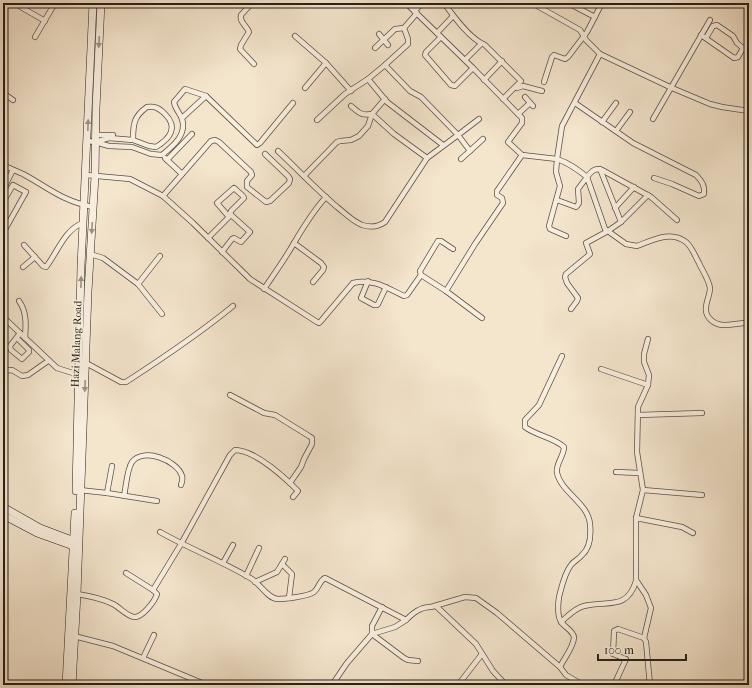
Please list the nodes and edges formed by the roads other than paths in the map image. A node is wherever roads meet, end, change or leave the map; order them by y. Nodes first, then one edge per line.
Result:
1 (14, 3) edge
2 (55, 3) edge
3 (94, 3) edge
4 (101, 3) edge
5 (252, 3) edge
6 (406, 3) edge
7 (423, 3) edge
8 (444, 3) edge
9 (532, 3) edge
10 (568, 3) edge
11 (602, 3) edge
12 (415, 12) junction
13 (453, 16) junction
14 (595, 17) junction
15 (710, 20) dead end
16 (45, 21) junction
17 (404, 28) junction
18 (379, 34) dead end
19 (439, 35) junction
20 (584, 35) junction
21 (295, 36) dead end
22 (35, 37) dead end
23 (704, 37) junction
24 (384, 40) junction
25 (481, 44) junction
26 (388, 45) dead end
27 (374, 48) dead end
28 (600, 54) junction
29 (465, 60) junction
30 (502, 61) junction
31 (90, 62) junction
32 (326, 62) junction
33 (98, 63) junction
34 (254, 64) dead end
35 (385, 65) junction
36 (473, 68) junction
37 (368, 79) junction
38 (484, 80) junction
39 (544, 82) dead end
40 (305, 88) dead end
41 (672, 88) junction
42 (542, 91) dead end
43 (351, 92) junction
44 (3, 93) edge
45 (206, 96) junction
46 (525, 97) dead end
47 (13, 100) dead end
48 (385, 100) junction
49 (504, 100) junction
50 (293, 103) dead end
51 (575, 103) junction
52 (616, 103) dead end
53 (351, 106) dead end
54 (749, 111) edge
55 (630, 112) dead end
56 (372, 114) junction
57 (518, 114) junction
58 (182, 118) junction
59 (479, 118) dead end
60 (653, 119) dead end
61 (317, 120) dead end
62 (602, 122) junction
63 (616, 131) junction
64 (192, 134) dead end
65 (458, 135) junction
66 (114, 136) dead end
67 (95, 138) junction
68 (483, 139) dead end
69 (133, 140) junction
70 (87, 142) junction
71 (443, 145) junction
72 (278, 150) dead end
73 (470, 151) junction
74 (265, 154) dead end
75 (162, 155) junction
76 (522, 155) junction
77 (427, 158) junction
78 (461, 159) dead end
79 (557, 159) junction
80 (167, 160) junction
81 (3, 165) edge
82 (600, 169) junction
83 (13, 170) junction
84 (182, 174) junction
85 (86, 175) junction
86 (95, 176) junction
87 (304, 176) junction
88 (587, 178) junction
89 (654, 178) dead end
90 (634, 187) junction
91 (3, 190) edge
92 (648, 195) junction
93 (5, 196) edge
94 (163, 196) junction
95 (326, 197) junction
96 (557, 200) junction
97 (3, 202) edge
98 (84, 205) junction
99 (93, 207) junction
100 (615, 208) junction
101 (230, 216) junction
102 (677, 220) dead end
103 (83, 222) junction
104 (621, 222) junction
105 (608, 231) junction
106 (3, 233) edge
107 (566, 236) dead end
108 (208, 238) junction
109 (294, 243) junction
110 (24, 245) dead end
111 (453, 249) dead end
112 (222, 252) junction
113 (90, 254) junction
114 (160, 256) dead end
115 (35, 257) junction
116 (23, 267) dead end
117 (421, 275) junction
118 (368, 281) junction
119 (313, 282) dead end
120 (138, 284) junction
121 (386, 287) junction
122 (264, 289) junction
123 (446, 291) junction
124 (19, 301) dead end
125 (233, 306) dead end
126 (571, 309) dead end
127 (162, 314) dead end
128 (3, 317) edge
129 (482, 318) dead end
130 (749, 322) edge
131 (20, 334) junction
132 (17, 338) junction
133 (25, 338) junction
134 (648, 339) dead end
135 (562, 356) dead end
136 (48, 361) junction
137 (83, 363) junction
138 (601, 369) dead end
139 (3, 371) edge
140 (79, 375) junction
141 (648, 385) junction
142 (230, 395) dead end
143 (702, 413) dead end
144 (638, 415) junction
145 (112, 466) dead end
146 (616, 472) dead end
147 (640, 473) junction
148 (290, 483) junction
149 (181, 485) dead end
150 (78, 490) junction
151 (643, 490) junction
152 (108, 493) junction
153 (702, 495) dead end
154 (124, 496) junction
155 (293, 497) dead end
156 (157, 501) dead end
157 (3, 507) edge
158 (3, 515) edge
159 (636, 518) junction
160 (160, 532) dead end
161 (694, 533) dead end
162 (76, 544) junction
163 (181, 544) junction
164 (233, 544) dead end
165 (259, 548) dead end
166 (285, 559) dead end
167 (223, 563) junction
168 (282, 564) junction
169 (126, 573) dead end
170 (246, 576) junction
171 (636, 580) junction
172 (255, 582) junction
173 (153, 590) junction
174 (77, 594) junction
175 (289, 598) junction
176 (436, 606) junction
177 (382, 607) junction
178 (406, 620) junction
179 (561, 622) junction
180 (372, 634) junction
181 (154, 635) dead end
182 (72, 636) junction
183 (644, 638) junction
184 (482, 654) junction
185 (143, 658) junction
186 (418, 661) dead end
187 (560, 667) junction
188 (66, 685) edge
189 (72, 685) edge
190 (207, 685) edge
191 (332, 685) edge
192 (458, 685) edge
193 (506, 685) edge
194 (583, 685) edge
195 (614, 685) edge
196 (650, 685) edge

1 - 16 street
2 - 16 street
3 - 31 main road, Hazi Malang Road
4 -> 33 main road, Hazi Malang Road
5 - 34 street
6 - 12 street
7 - 12 street
8 - 13 street
9 - 20 street
10 - 14 street
11 - 14 street
12 - 17 street
12 - 19 street
13 - 19 street
13 - 25 street
14 - 20 street
15 - 23 street
16 - 22 street
17 - 24 street
17 - 35 street
18 - 24 street
19 - 29 street
19 - 36 street
20 - 28 street
20 - 39 street
21 - 32 street
23 - 23 street
23 - 41 street
24 - 26 street
24 - 27 street
25 - 29 street
25 - 30 street
28 - 41 street
28 - 51 street
29 - 36 street
30 - 38 street
30 - 49 street
31 - 33 main road
70 -> 31 main road, Hazi Malang Road
32 - 40 street
32 - 43 street
33 - 67 main road, Hazi Malang Road
35 - 37 street
35 - 65 street
36 - 38 street
37 - 43 street
37 - 48 street
38 - 49 street
41 - 54 street
41 - 60 street
42 - 49 street
43 - 61 street
44 - 47 street
45 - 50 street
45 - 58 street
45 - 58 street
46 - 57 street
48 - 56 street
48 - 71 street
49 - 57 street
51 - 62 street
51 - 79 street
52 - 62 street
53 - 56 street
55 - 63 street
56 - 77 street
56 - 87 street
57 - 76 street
58 - 75 street
59 - 65 street
62 - 63 street
63 - 89 street
64 - 80 street
65 - 71 street
65 - 73 street
66 - 67 street
67 - 69 street
67 - 70 street
67 - 75 street
67 - 86 main road, Hazi Malang Road
68 - 73 street
69 - 69 street
70 - 85 main road, Hazi Malang Road
71 - 77 street
72 - 87 street
73 - 78 street
74 - 84 street
75 - 80 street
76 - 79 street
76 - 123 street
77 - 95 street
79 - 88 street
79 - 96 street
80 - 84 street
81 - 83 street
82 - 88 street
82 - 90 street
82 - 100 street
83 - 91 street
83 - 98 street
84 - 94 street
85 - 86 street
85 - 98 main road, Hazi Malang Road
86 - 94 street
86 - 99 main road, Hazi Malang Road
87 - 95 street
88 - 96 street
88 - 105 street
90 - 92 street
90 - 100 street
92 - 102 street
92 - 104 street
93 - 97 street
93 - 106 street
94 - 108 street
95 - 109 street
96 - 107 street
98 - 99 street
98 - 103 main road, Hazi Malang Road
99 -> 113 main road, Hazi Malang Road
100 - 104 street
101 - 101 street
101 - 108 street
101 - 112 street
103 - 115 street
137 -> 103 main road, Hazi Malang Road
104 - 105 street
105 - 126 street
105 - 130 street
108 - 112 street
109 - 119 street
109 - 122 street
110 - 115 street
111 - 117 street
112 - 122 street
113 - 120 street
113 - 137 main road, Hazi Malang Road
114 - 120 street
115 - 116 street
117 - 121 street
117 - 123 street
118 - 121 street
118 - 121 street
118 - 122 street
120 - 127 street
123 - 129 street
124 - 133 street
125 - 137 street
128 - 131 street
131 - 132 street
131 - 133 street
132 - 132 street
133 - 136 street
134 - 141 street
135 - 179 street
136 - 139 street
136 - 140 street
137 - 140 main road, Hazi Malang Road
137 -> 150 main road, Hazi Malang Road
138 - 141 street
140 - 150 main road, Hazi Malang Road
141 - 144 street
142 - 148 street
143 - 144 street
144 - 147 street
145 - 152 street
146 - 147 street
147 - 151 street
148 - 155 street
148 - 163 street
149 - 154 street
150 - 152 street
150 - 162 main road, Hazi Malang Road
151 - 153 street
151 - 159 street
152 - 154 street
154 - 156 street
157 - 162 main road
158 - 162 main road
159 - 161 street
159 - 171 street
160 - 163 street
162 - 174 main road, Hazi Malang Road
162 - 182 main road, Hazi Malang Road
163 - 167 street
163 - 173 street
164 - 167 street
165 - 170 street
166 - 168 street
167 - 170 street
168 - 172 street
168 - 175 street
169 - 173 street
170 - 172 street
171 - 179 street
171 - 183 street
172 - 175 street
173 - 174 street
174 - 182 main road, Hazi Malang Road
175 - 177 street
176 - 178 street
176 - 184 street
176 - 187 street
177 - 178 street
177 - 180 street
178 - 180 street
179 - 187 street
180 - 186 street
180 - 191 street
181 - 185 street
182 - 185 street
182 - 188 main road, Hazi Malang Road
182 - 189 main road, Hazi Malang Road
183 - 195 street
183 - 196 street
184 - 192 street
184 - 193 street
185 - 190 street
187 - 194 street

